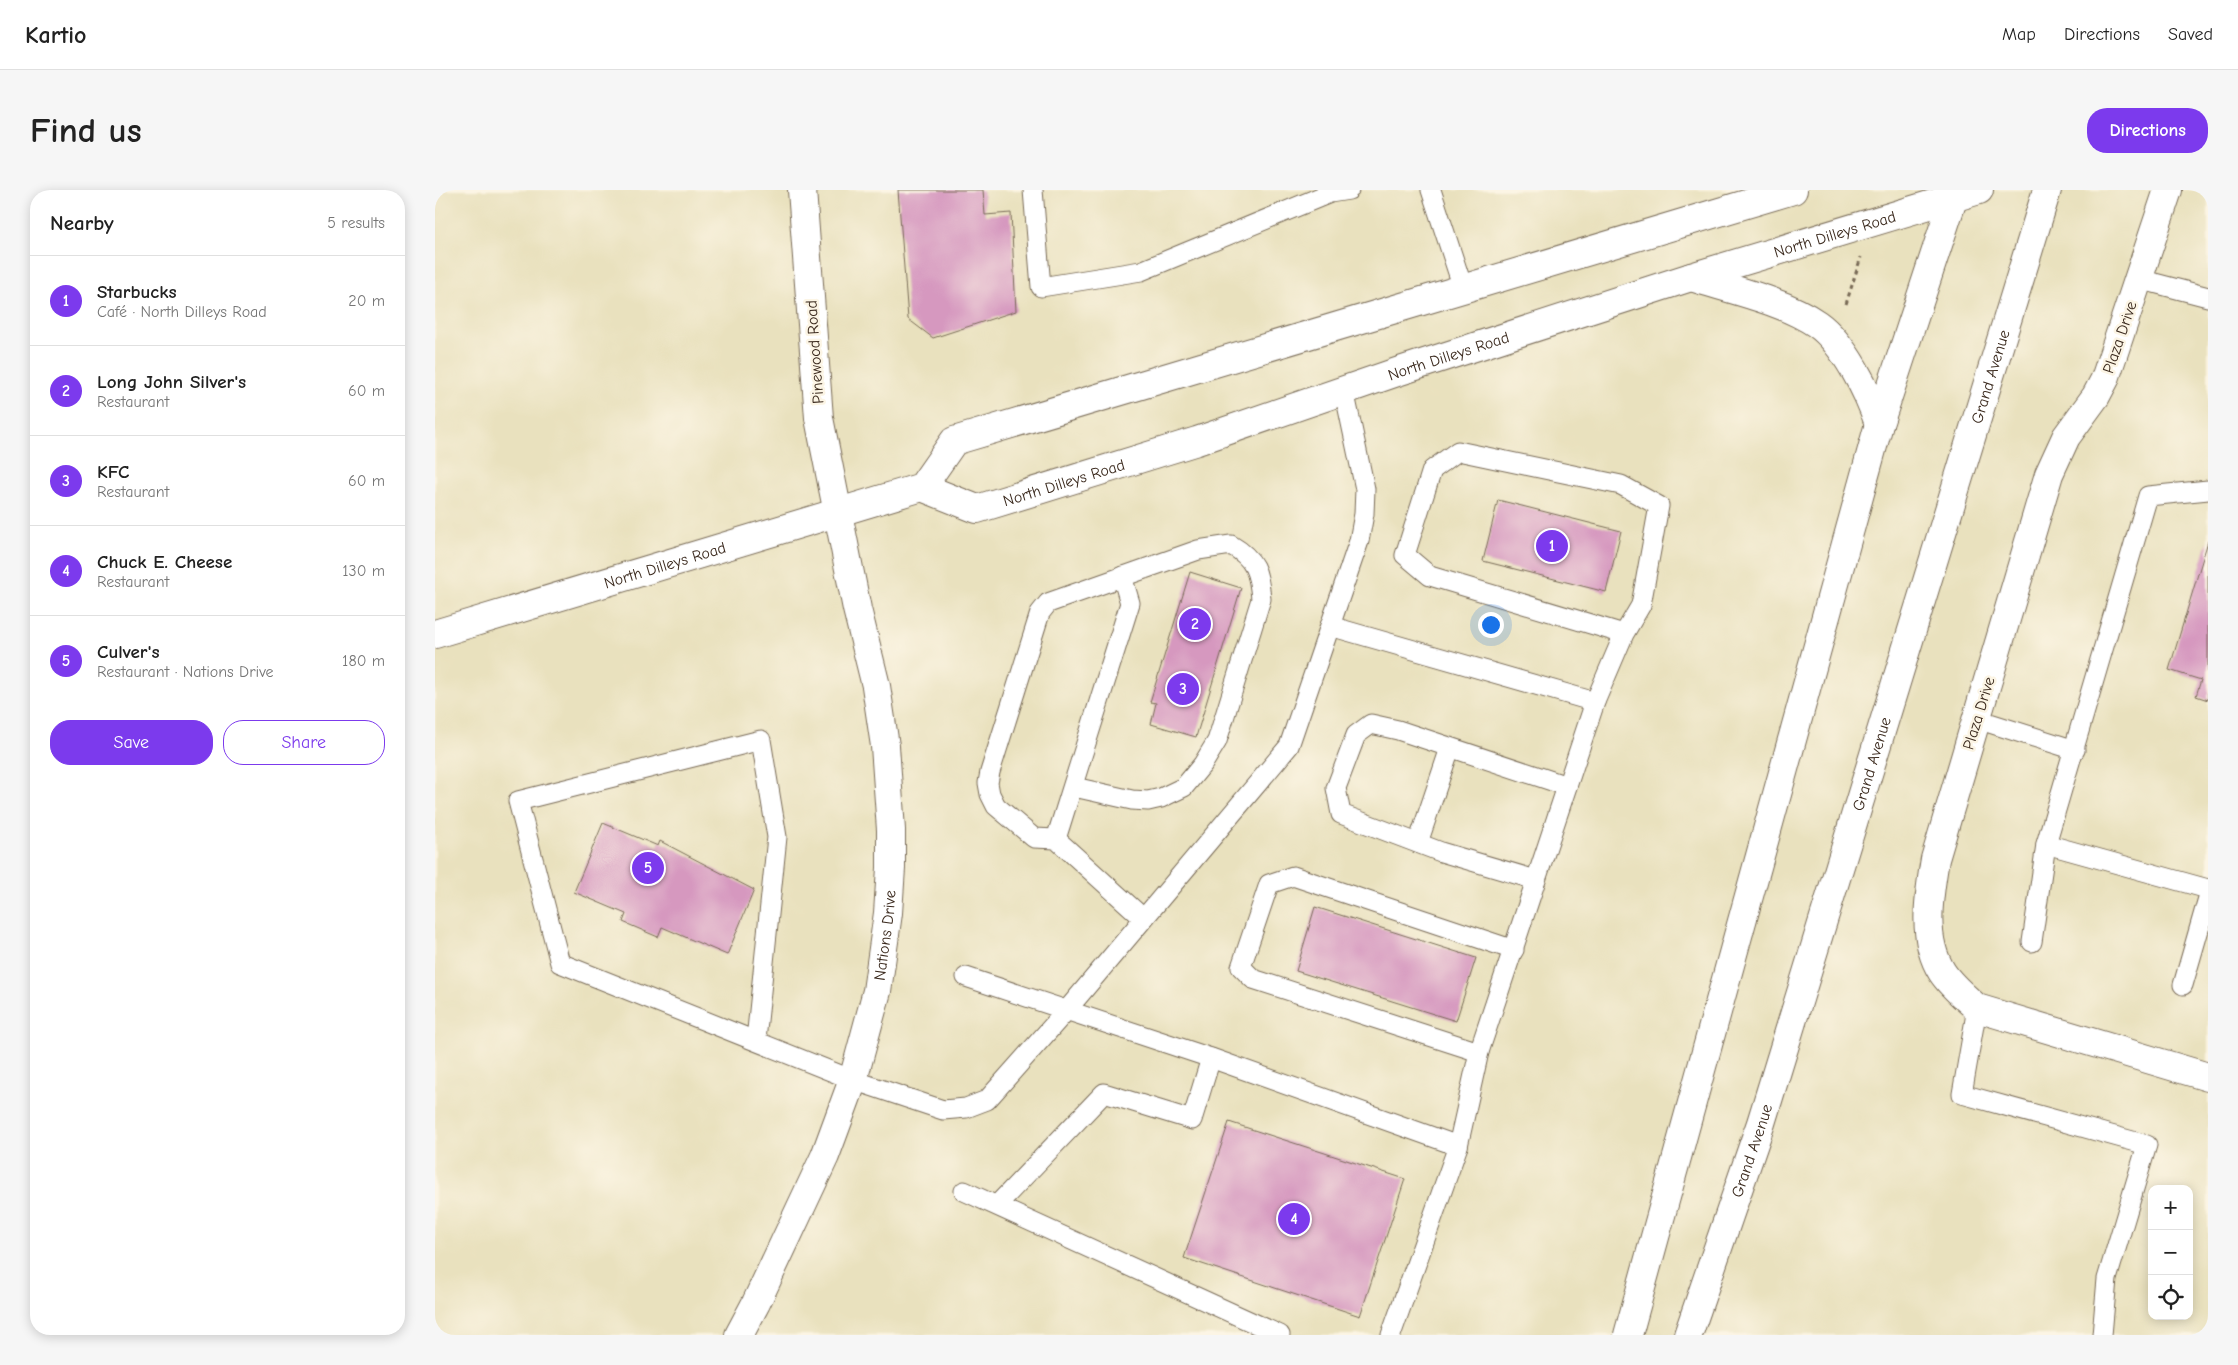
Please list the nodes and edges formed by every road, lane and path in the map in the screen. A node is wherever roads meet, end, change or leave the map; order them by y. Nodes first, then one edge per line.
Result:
1 (802, 190) edge
2 (1033, 190) edge
3 (1349, 190) edge
4 (1431, 190) edge
5 (1793, 190) edge
6 (2047, 190) edge
7 (2168, 190) edge
8 (1962, 192) edge
9 (1862, 254) dead end
10 (1691, 277) junction
11 (2139, 279) junction
12 (1463, 288) junction
13 (2208, 296) edge
14 (1846, 304) dead end
15 (1344, 390) junction
16 (1879, 424) junction
17 (922, 487) junction
18 (2208, 490) edge
19 (837, 513) junction
20 (1122, 576) junction
21 (1330, 626) junction
22 (435, 634) edge
23 (1624, 634) junction
24 (1595, 702) junction
25 (1977, 719) junction
26 (1450, 748) junction
27 (2075, 750) junction
28 (1074, 786) junction
29 (1567, 786) junction
30 (1056, 839) junction
31 (1418, 843) junction
32 (2047, 844) junction
33 (1536, 880) junction
34 (2208, 889) edge
35 (2208, 898) edge
36 (1143, 918) junction
37 (2032, 942) dead end
38 (1514, 950) junction
39 (966, 977) dead end
40 (2183, 985) dead end
41 (1977, 1008) junction
42 (1066, 1011) junction
43 (756, 1040) junction
44 (1479, 1052) junction
45 (1211, 1058) junction
46 (2208, 1077) edge
47 (853, 1080) junction
48 (1458, 1146) junction
49 (964, 1191) dead end
50 (997, 1205) junction
51 (739, 1335) edge
52 (1280, 1335) edge
53 (1391, 1335) edge
54 (1628, 1335) edge
55 (1688, 1335) edge
56 (2102, 1335) edge

1 - 19 street, Pinewood Road
2 - 3 lane
4 - 12 lane
5 - 12 street
6 - 55 street, Grand Avenue
7 - 11 street, Plaza Drive
8 - 10 street, North Dilleys Road
8 - 16 street
9 - 14 path
10 - 15 street, North Dilleys Road
10 - 16 street
11 - 13 lane
11 - 25 street, Plaza Drive
12 - 17 street
15 - 17 street, North Dilleys Road
15 - 21 lane
16 - 54 street
17 - 19 street, North Dilleys Road
18 - 27 lane
19 - 22 street, North Dilleys Road
19 - 47 street, Nations Drive
20 - 28 lane
20 - 28 lane
20 - 30 lane
21 - 24 lane
21 - 36 lane
23 - 23 lane
23 - 24 lane
24 - 29 lane
25 - 27 lane
25 - 41 street, Plaza Drive
26 - 29 lane
26 - 31 lane
26 - 31 lane
27 - 32 lane
28 - 30 lane
29 - 33 lane
30 - 36 lane
31 - 33 lane
32 - 34 lane
32 - 37 lane
33 - 38 lane
35 - 40 lane
36 - 42 lane
38 - 44 lane
38 - 44 lane
39 - 42 lane
41 - 46 street, Plaza Drive
41 - 56 lane
42 - 45 lane
42 - 47 lane
43 - 43 lane
43 - 47 lane
44 - 48 lane
45 - 48 lane
45 - 50 lane
47 - 51 street, Nations Drive
48 - 53 lane
49 - 50 lane
50 - 52 lane

